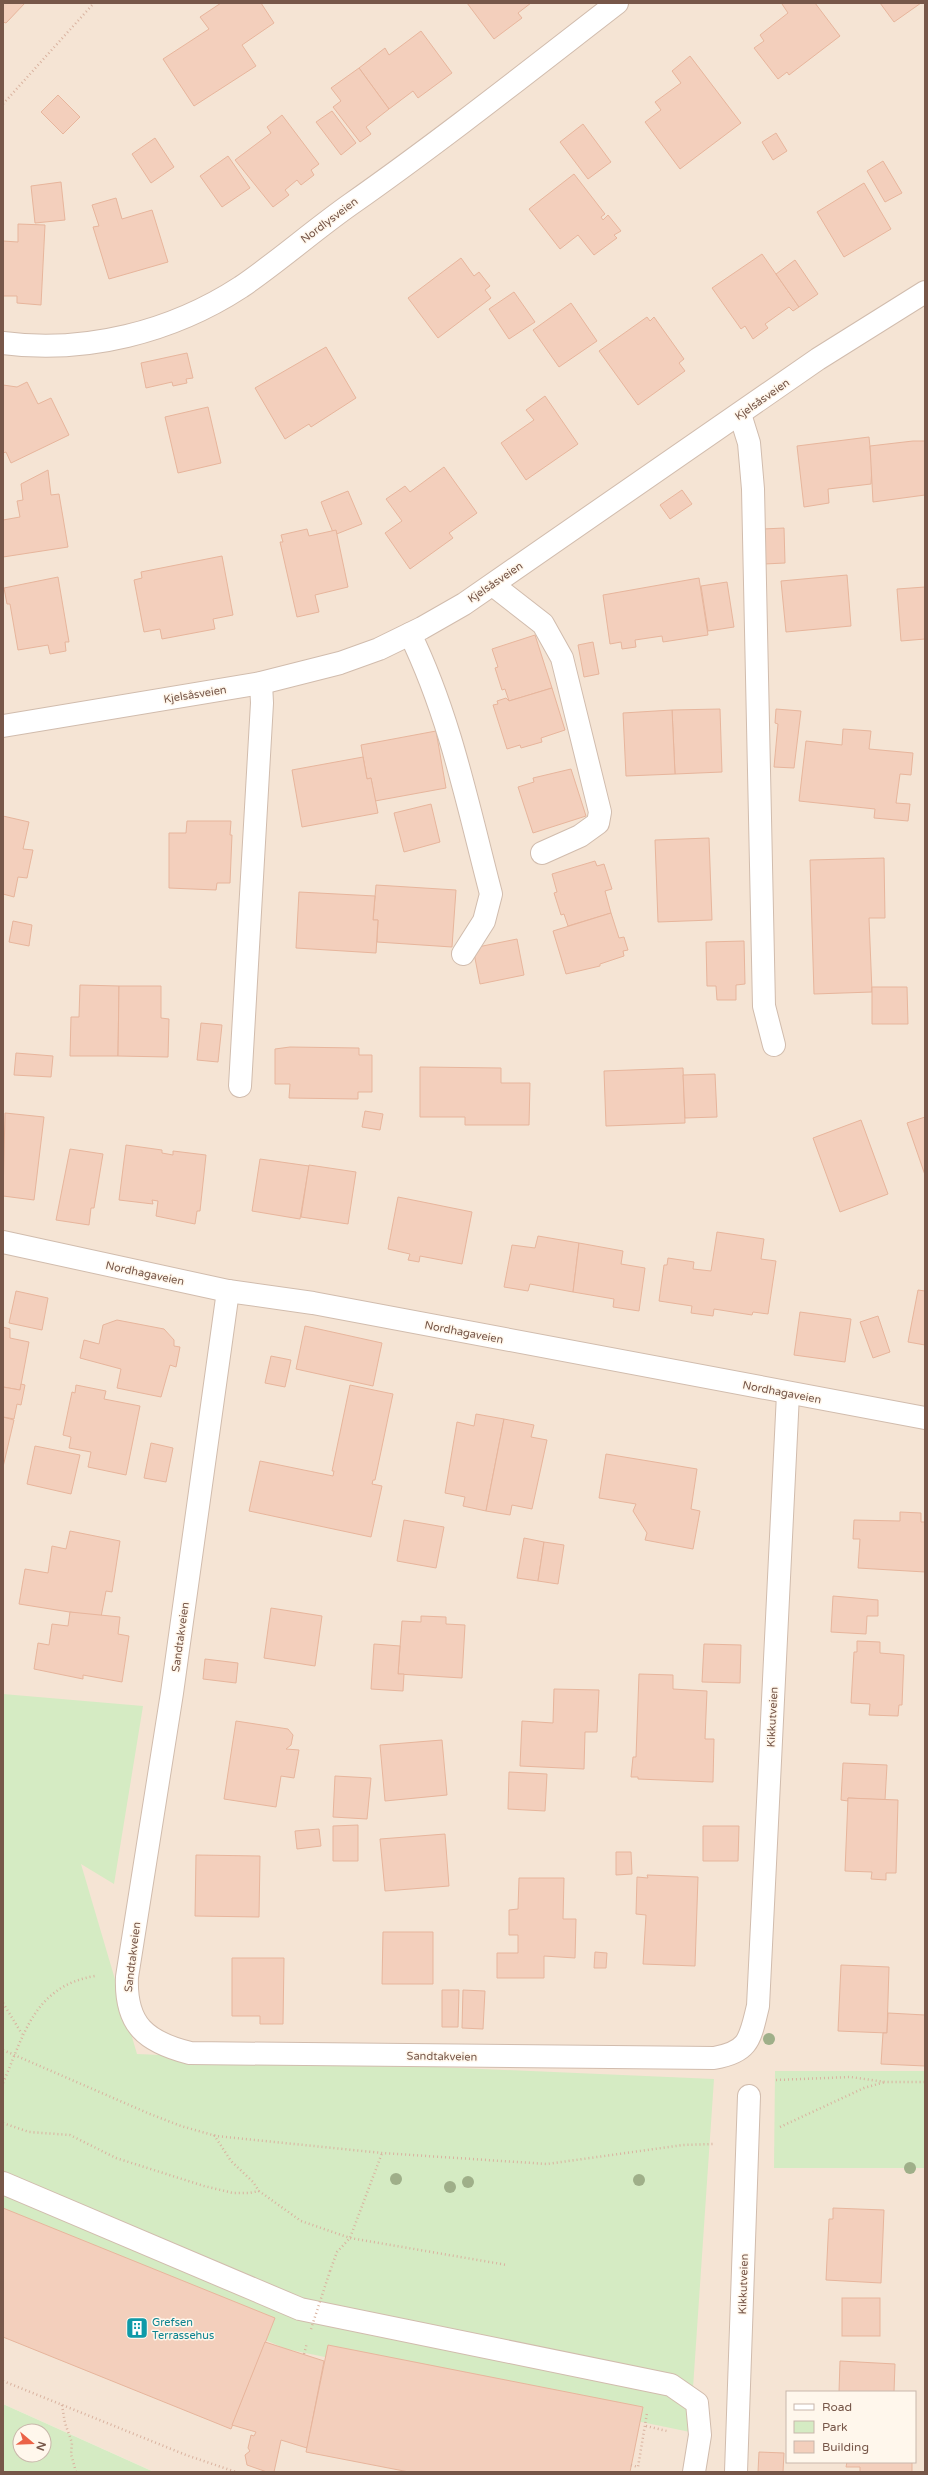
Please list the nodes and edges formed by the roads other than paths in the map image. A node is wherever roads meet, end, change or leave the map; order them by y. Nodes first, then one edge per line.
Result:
1 (617, 3) edge
2 (925, 292) edge
3 (3, 343) edge
4 (740, 414) junction
5 (493, 585) junction
6 (410, 634) junction
7 (261, 682) junction
8 (3, 726) edge
9 (542, 853) dead end
10 (463, 954) dead end
11 (774, 1046) dead end
12 (240, 1086) dead end
13 (3, 1242) edge
14 (228, 1291) junction
15 (788, 1394) junction
16 (925, 1418) edge
17 (750, 2040) joint
18 (749, 2096) dead end
19 (3, 2183) edge
20 (694, 2472) edge
21 (736, 2472) edge

1 - 3 street, Nordlysveien
2 - 4 street, Kjelsåsveien
4 - 5 street, Kjelsåsveien
4 - 11 street
5 - 6 street, Kjelsåsveien
5 - 9 street
6 - 7 street, Kjelsåsveien
6 - 10 street
7 - 8 street, Kjelsåsveien
7 - 12 street
13 - 14 street, Nordhagaveien
14 - 15 street, Nordhagaveien
14 - 17 street, Sandtakveien
15 - 16 street, Nordhagaveien
15 - 17 street, Kikkutveien
18 - 21 street, Kikkutveien
19 - 20 street

